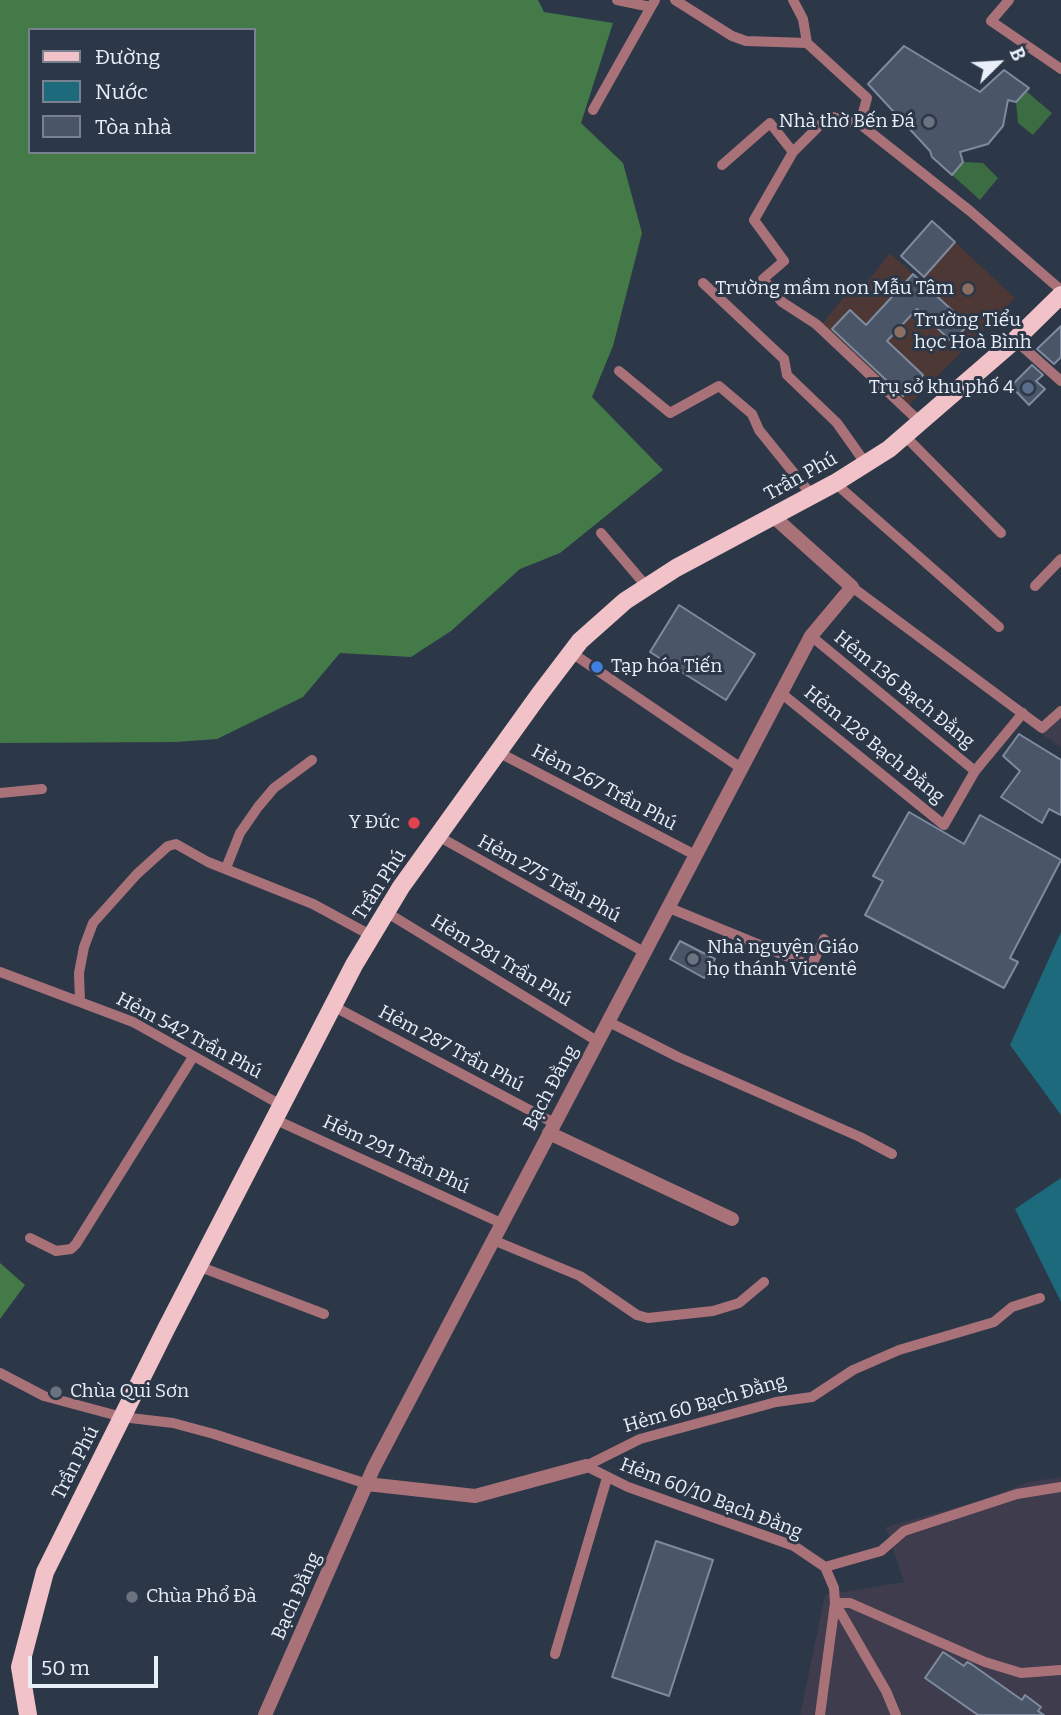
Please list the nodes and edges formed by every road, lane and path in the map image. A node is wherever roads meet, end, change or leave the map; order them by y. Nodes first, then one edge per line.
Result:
1 (617, 0) edge
2 (675, 0) edge
3 (1009, 0) edge
4 (794, 1) edge
5 (653, 4) edge
6 (807, 43) junction
7 (1061, 69) edge
8 (593, 110) dead end
9 (860, 124) junction
10 (793, 152) junction
11 (722, 165) dead end
12 (703, 283) dead end
13 (1061, 293) edge
14 (1015, 340) junction
15 (619, 371) dead end
16 (1061, 381) edge
17 (921, 423) junction
18 (905, 436) junction
19 (866, 464) junction
20 (835, 483) junction
21 (810, 493) junction
22 (774, 517) junction
23 (601, 533) dead end
24 (1001, 533) dead end
25 (1061, 559) edge
26 (852, 586) junction
27 (1035, 586) dead end
28 (647, 587) junction
29 (999, 627) dead end
30 (811, 636) junction
31 (572, 653) junction
32 (781, 693) junction
33 (1061, 711) edge
34 (1023, 713) junction
35 (498, 752) junction
36 (312, 760) dead end
37 (741, 768) junction
38 (975, 771) junction
39 (41, 789) dead end
40 (0, 793) edge
41 (438, 836) junction
42 (695, 855) junction
43 (226, 868) junction
44 (667, 907) junction
45 (386, 912) junction
46 (372, 936) junction
47 (824, 939) dead end
48 (644, 952) junction
49 (0, 972) edge
50 (80, 1002) junction
51 (333, 1006) junction
52 (607, 1021) junction
53 (597, 1041) junction
54 (193, 1057) junction
55 (278, 1112) junction
56 (551, 1128) junction
57 (892, 1154) dead end
58 (732, 1219) dead end
59 (501, 1223) junction
60 (30, 1238) dead end
61 (493, 1240) junction
62 (198, 1266) junction
63 (764, 1282) dead end
64 (1040, 1298) dead end
65 (324, 1314) dead end
66 (0, 1373) edge
67 (122, 1417) junction
68 (586, 1466) junction
69 (607, 1478) junction
70 (367, 1484) junction
71 (1061, 1487) edge
72 (825, 1567) junction
73 (835, 1603) junction
74 (555, 1654) dead end
75 (1061, 1670) edge
76 (28, 1715) edge
77 (265, 1715) edge
78 (820, 1715) edge
79 (896, 1715) edge

1 - 5 lane
2 - 6 lane
3 - 7 lane
4 - 6 lane
5 - 8 lane
6 - 9 lane
9 - 10 lane
9 - 13 lane
10 - 11 lane
10 - 17 lane
12 - 19 lane
13 - 14 main road, Trần Phú
14 - 16 lane
14 - 17 main road, Trần Phú
15 - 21 lane
17 - 18 main road, Trần Phú
18 - 19 main road, Trần Phú
18 - 24 lane
19 - 20 main road, Trần Phú
20 - 21 main road, Trần Phú
20 - 29 lane
21 - 22 main road, Trần Phú
22 - 26 street
22 - 28 main road, Trần Phú
23 - 28 lane
25 - 27 lane
26 - 30 street, Bạch Đằng
26 - 34 lane
28 - 31 main road, Trần Phú
30 - 32 street, Bạch Đằng
30 - 38 lane, Hẻm 136 Bạch Đằng
31 - 35 main road, Trần Phú
31 - 37 lane
32 - 37 street, Bạch Đằng
32 - 38 lane, Hẻm 128 Bạch Đằng
33 - 34 lane
34 - 38 lane
35 - 41 main road, Trần Phú
35 - 42 lane, Hẻm 267 Trần Phú
36 - 43 lane
37 - 42 street, Bạch Đằng
39 - 40 lane
41 - 45 main road, Trần Phú
41 - 48 lane, Hẻm 275 Trần Phú
42 - 44 street, Bạch Đằng
43 - 46 lane
43 - 50 lane
44 - 47 lane
44 - 48 street, Bạch Đằng
45 - 46 main road, Trần Phú
45 - 53 lane, Hẻm 281 Trần Phú
46 - 51 main road, Trần Phú
48 - 52 street, Bạch Đằng
49 - 50 lane, Hẻm 542 Trần Phú
50 - 54 lane, Hẻm 542 Trần Phú
51 - 55 main road, Trần Phú
51 - 56 lane, Hẻm 287 Trần Phú
52 - 53 street, Bạch Đằng
52 - 57 lane
53 - 56 street, Bạch Đằng
54 - 55 lane, Hẻm 542 Trần Phú
54 - 60 lane
55 - 59 lane, Hẻm 291 Trần Phú
55 - 62 main road, Trần Phú
56 - 58 street
56 - 59 street, Bạch Đằng
59 - 61 street, Bạch Đằng
61 - 63 lane
61 - 70 street, Bạch Đằng
62 - 65 lane
62 - 67 main road, Trần Phú
64 - 68 lane, Hẻm 60 Bạch Đằng
66 - 67 lane
67 - 70 lane
67 - 76 main road, Trần Phú
68 - 69 lane, Hẻm 60/10 Bạch Đằng
68 - 70 street, Hẻm 60 Bạch Đằng
69 - 72 lane, Hẻm 60/10 Bạch Đằng
69 - 74 lane
70 - 77 street, Bạch Đằng
71 - 72 lane
72 - 73 lane
73 - 75 lane
73 - 78 lane
73 - 79 lane

